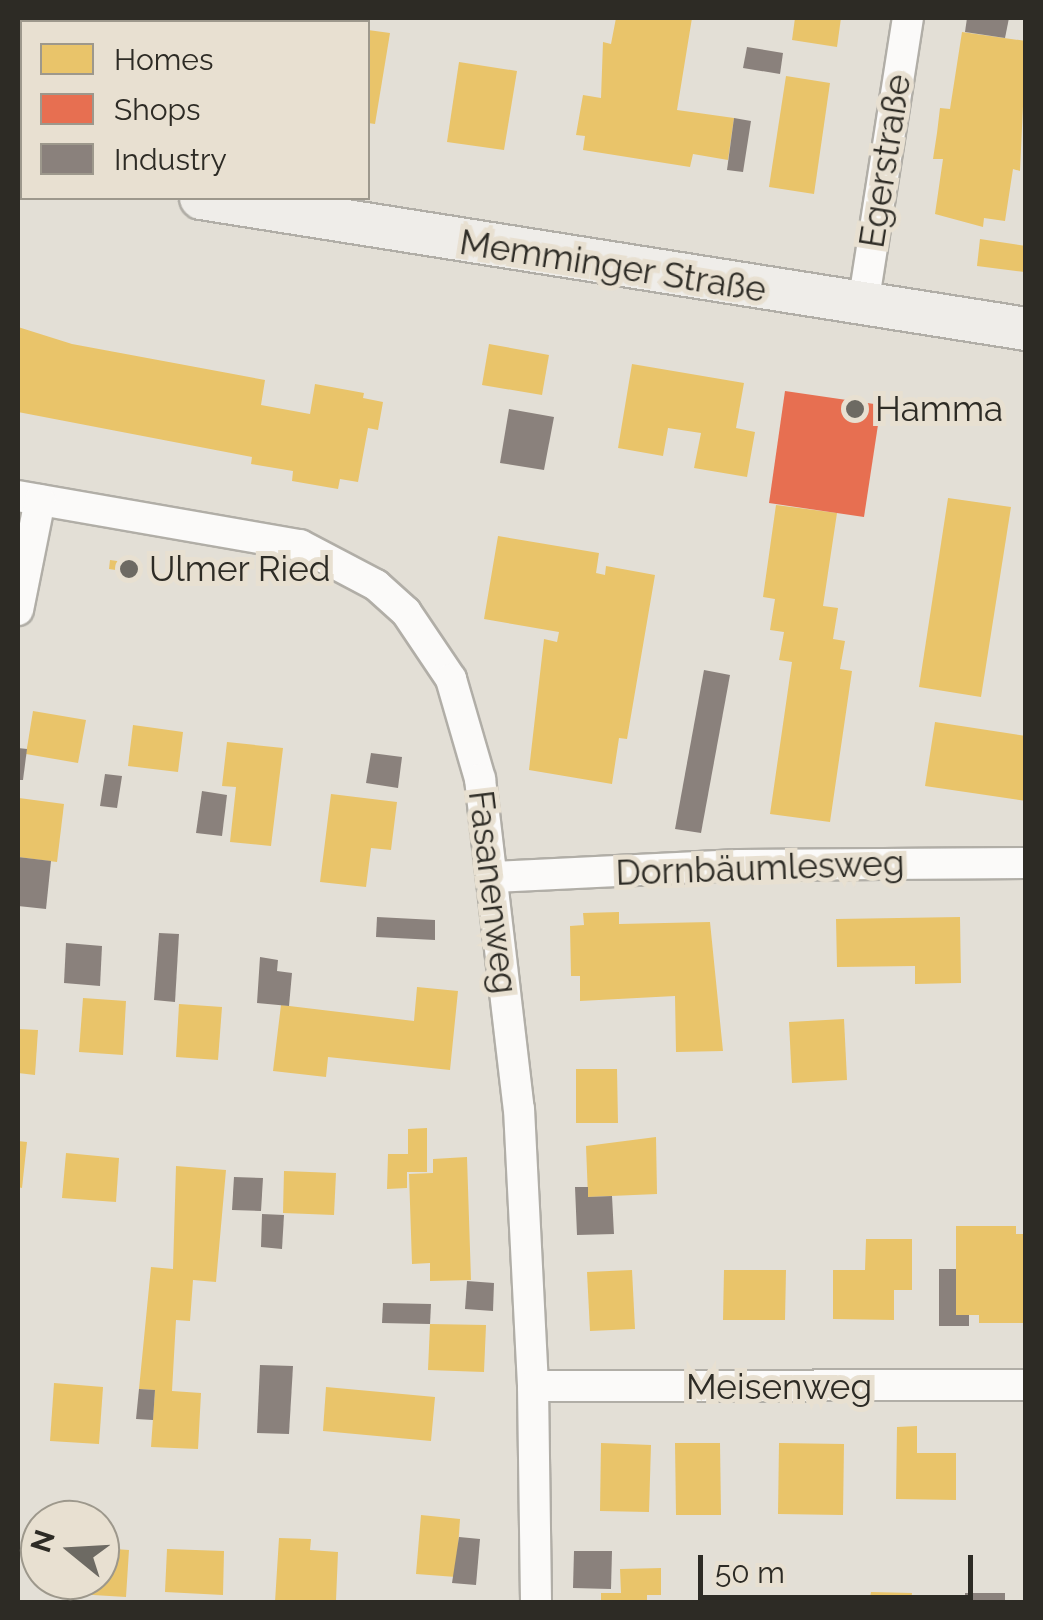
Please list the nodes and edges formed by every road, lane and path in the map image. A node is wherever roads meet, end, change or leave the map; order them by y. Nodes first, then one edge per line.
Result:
1 (908, 18) edge
2 (213, 200) edge
3 (862, 305) junction
4 (1026, 329) edge
5 (29, 498) edge
6 (18, 610) edge
7 (1026, 862) edge
8 (494, 877) junction
9 (1026, 1385) edge
10 (533, 1386) junction
11 (536, 1602) edge

1 - 3 street, Egerstraße
2 - 3 main road, Memminger Straße
3 - 4 main road, Memminger Straße
5 - 6 street
5 - 8 street, Fasanenweg
7 - 8 street, Dornbäumlesweg
8 - 10 street, Fasanenweg
9 - 10 street, Meisenweg
10 - 11 street, Fasanenweg

